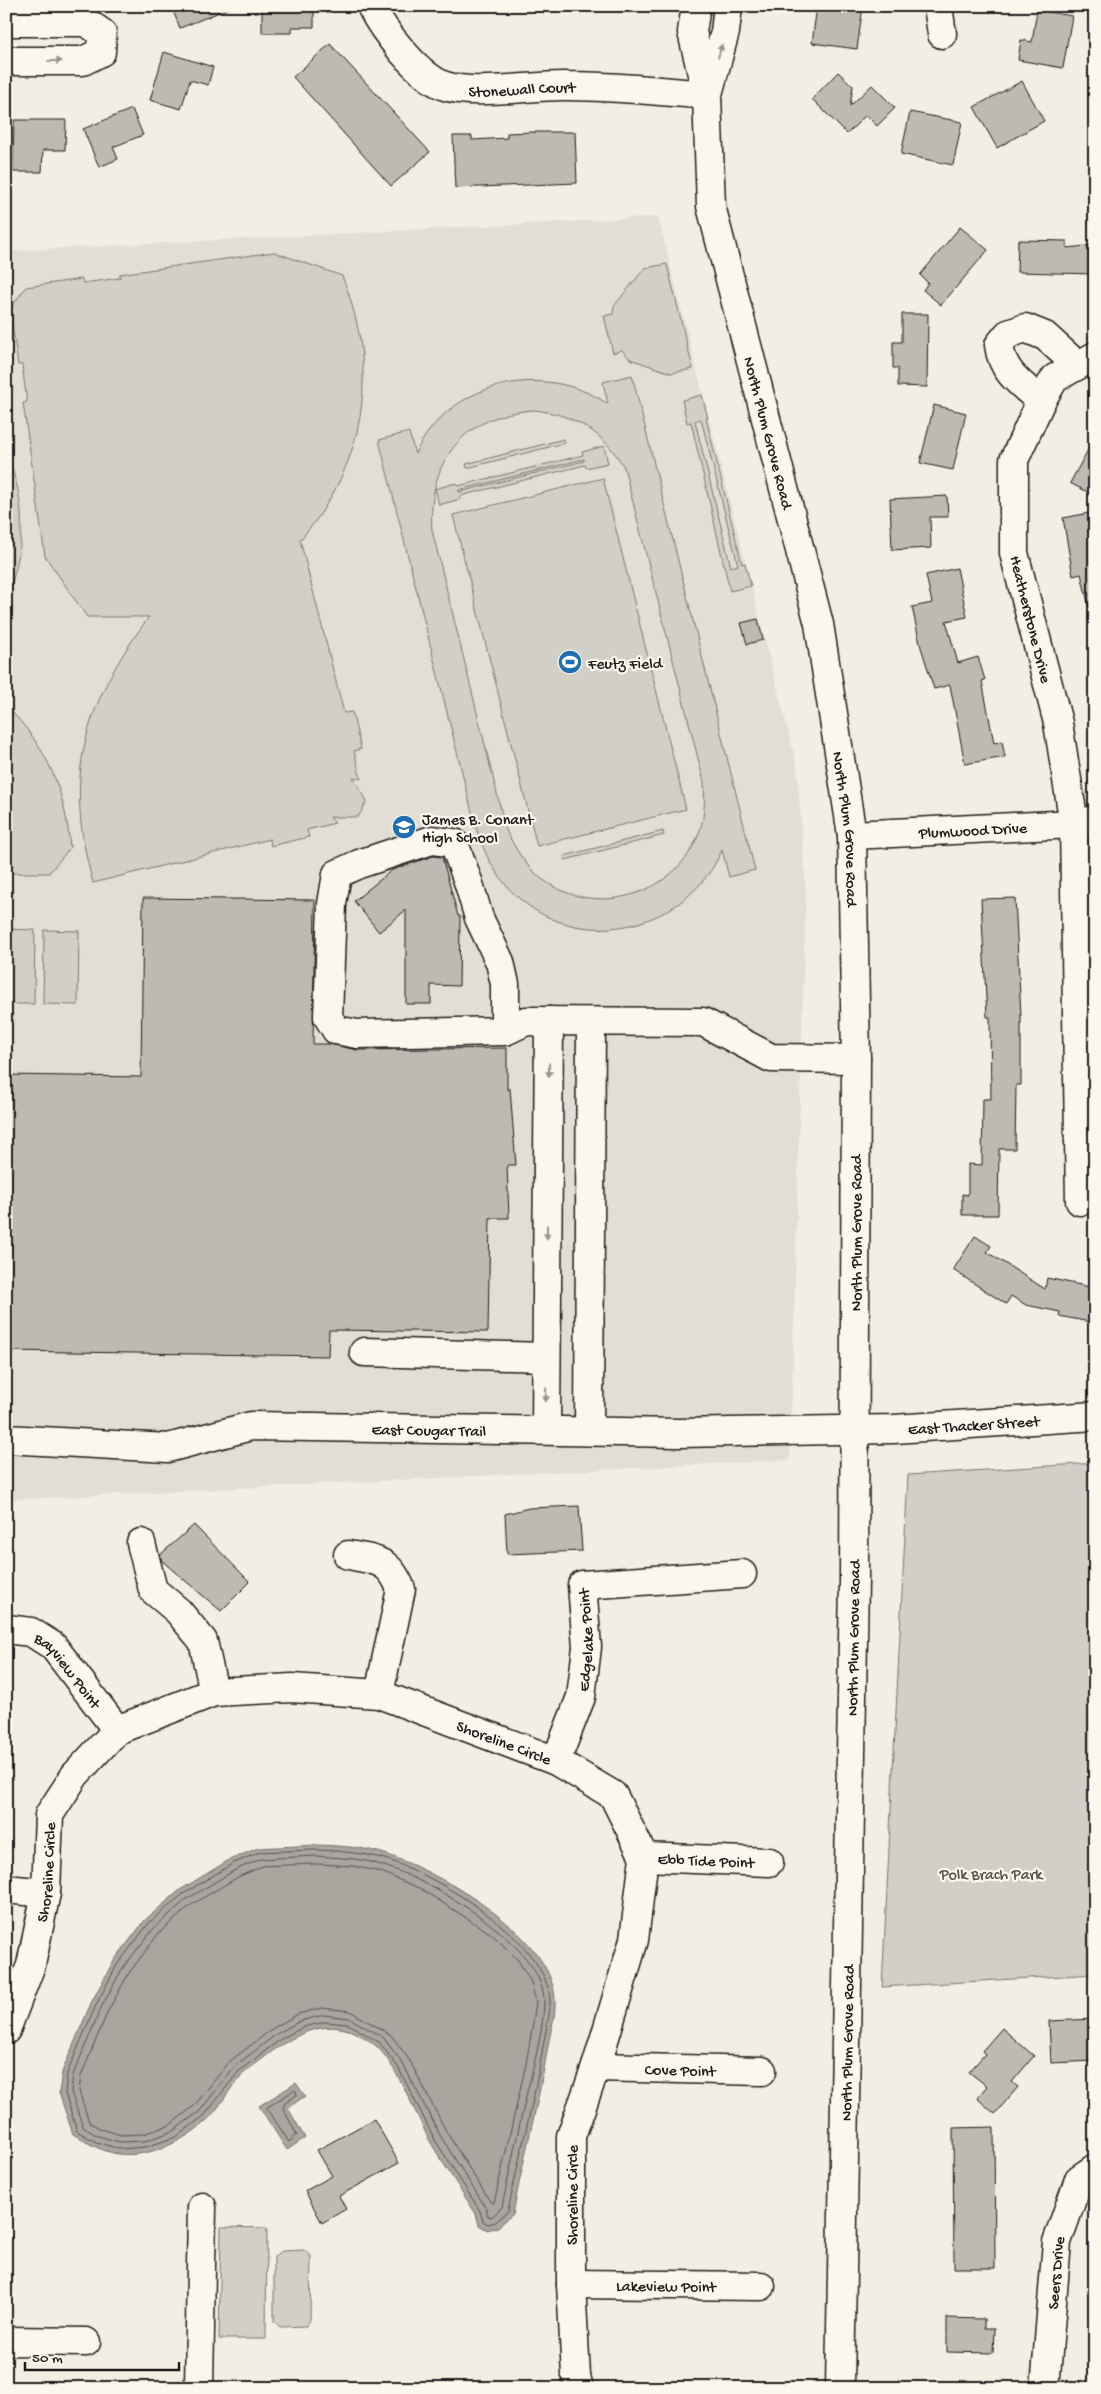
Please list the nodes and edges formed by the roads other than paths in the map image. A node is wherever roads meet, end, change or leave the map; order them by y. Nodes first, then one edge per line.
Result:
1 (371, 6) edge
2 (696, 6) edge
3 (728, 6) edge
4 (938, 6) edge
5 (6, 22) edge
6 (942, 34) dead end
7 (6, 61) edge
8 (707, 95) junction
9 (1086, 360) edge
10 (1041, 400) junction
11 (1084, 822) edge
12 (852, 835) junction
13 (549, 1021) junction
14 (591, 1022) junction
15 (506, 1032) junction
16 (856, 1059) junction
17 (1080, 1201) dead end
18 (364, 1352) dead end
19 (546, 1357) junction
20 (1095, 1416) edge
21 (546, 1430) junction
22 (589, 1430) junction
23 (854, 1430) junction
24 (6, 1440) edge
25 (141, 1542) dead end
26 (348, 1554) dead end
27 (742, 1574) dead end
28 (6, 1629) edge
29 (214, 1692) junction
30 (379, 1694) junction
31 (117, 1730) junction
32 (556, 1761) junction
33 (644, 1857) junction
34 (769, 1862) dead end
35 (6, 1889) edge
36 (46, 1893) junction
37 (6, 2030) edge
38 (596, 2067) junction
39 (762, 2071) dead end
40 (1095, 2168) edge
41 (202, 2207) dead end
42 (571, 2284) junction
43 (761, 2286) dead end
44 (6, 2341) edge
45 (86, 2342) dead end
46 (199, 2388) edge
47 (579, 2388) edge
48 (840, 2388) edge
49 (1045, 2388) edge

1 - 8 street, Stonewall Court
2 - 8 street, North Plum Grove Road
8 -> 3 street, North Plum Grove Road
4 - 6 street
7 -> 5 street
8 - 12 street, North Plum Grove Road
9 - 10 street, Heatherstone Drive
9 - 10 street
10 - 11 street, Heatherstone Drive
11 - 12 street, Plumwood Drive
11 - 17 street, Heatherstone Drive
12 - 16 street, North Plum Grove Road
13 - 14 street
13 - 15 street
13 -> 19 street
14 - 16 street
14 - 22 street
15 - 15 street
16 - 23 street, North Plum Grove Road
18 - 19 street
19 -> 21 street
20 - 23 street, East Thacker Street
21 - 22 street, East Cougar Trail
21 - 24 street, East Cougar Trail
22 - 23 street, East Cougar Trail
23 - 48 street, North Plum Grove Road
25 - 29 street
26 - 30 street
27 - 32 street, Edgelake Point
28 - 31 street, Bayview Point
29 - 30 street, Shoreline Circle
29 - 31 street, Shoreline Circle
30 - 32 street, Shoreline Circle
31 - 36 street, Shoreline Circle
32 - 33 street, Shoreline Circle
33 - 34 street, Ebb Tide Point
33 - 38 street, Shoreline Circle
35 - 36 street
36 - 37 street, Shoreline Circle
38 - 39 street, Cove Point
38 - 42 street, Shoreline Circle
40 - 49 street, Seers Drive
41 - 46 street
42 - 43 street, Lakeview Point
42 - 47 street, Shoreline Circle
44 - 45 street

